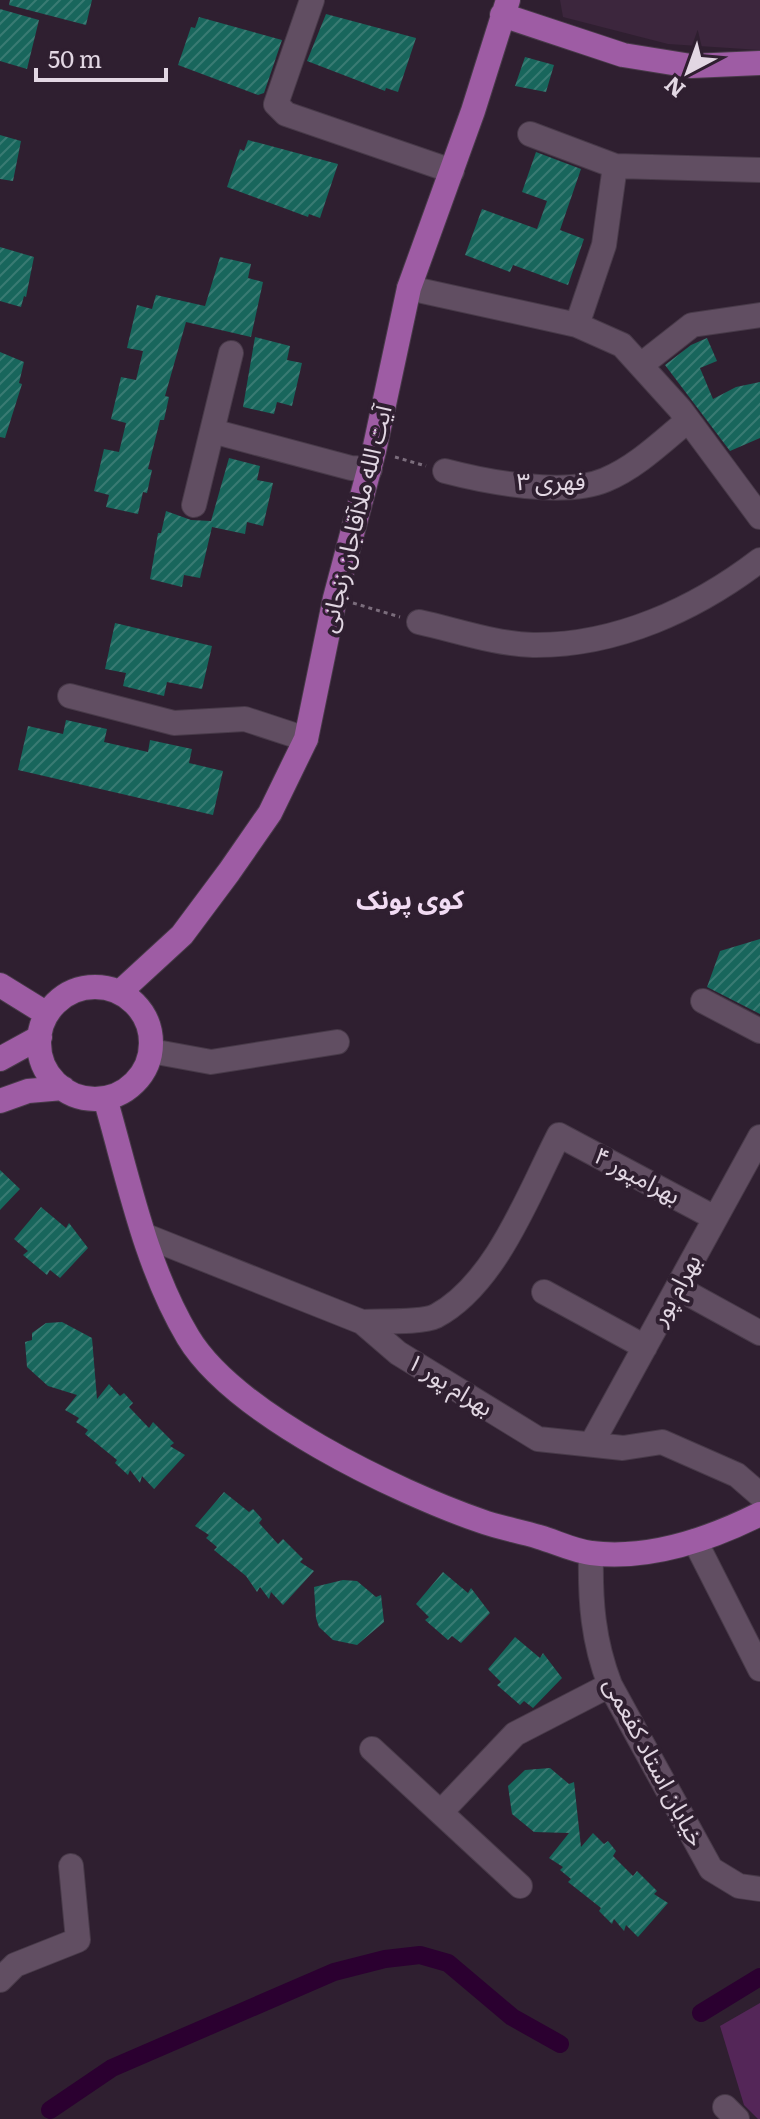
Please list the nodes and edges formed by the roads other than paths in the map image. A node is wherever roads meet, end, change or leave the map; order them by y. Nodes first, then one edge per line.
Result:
1 (312, 0) edge
2 (505, 8) edge
3 (760, 63) edge
4 (530, 134) dead end
5 (615, 166) junction
6 (760, 170) edge
7 (452, 171) junction
8 (409, 288) junction
9 (760, 315) edge
10 (577, 325) junction
11 (231, 353) dead end
12 (641, 365) junction
13 (686, 422) junction
14 (212, 431) junction
15 (372, 460) junction
16 (445, 471) road end
17 (194, 505) dead end
18 (760, 517) edge
19 (760, 560) edge
20 (419, 622) road end
21 (70, 696) dead end
22 (306, 739) junction
23 (0, 985) edge
24 (120, 992) junction
25 (703, 1001) dead end
26 (47, 1014) junction
27 (760, 1031) edge
28 (40, 1037) junction
29 (337, 1042) dead end
30 (151, 1051) junction
31 (0, 1059) edge
32 (63, 1088) junction
33 (105, 1098) junction
34 (0, 1101) edge
35 (760, 1137) edge
36 (750, 1180) edge
37 (715, 1218) junction
38 (146, 1236) junction
39 (678, 1288) junction
40 (544, 1292) dead end
41 (362, 1322) junction
42 (760, 1333) edge
43 (645, 1347) junction
44 (592, 1443) junction
45 (760, 1495) edge
46 (760, 1514) edge
47 (695, 1541) junction
48 (591, 1553) junction
49 (760, 1669) edge
50 (610, 1685) junction
51 (372, 1749) dead end
52 (441, 1812) junction
53 (71, 1866) dead end
54 (520, 1886) dead end
55 (760, 1889) edge
56 (0, 1980) edge

1 - 7 street
2 - 3 main road
2 - 7 main road, آیت الله ملاآقاجان زنجانی
4 - 5 street
5 - 6 street
5 - 10 street
7 - 8 main road, آیت الله ملاآقاجان زنجانی
8 - 10 street
8 - 15 main road, آیت الله ملاآقاجان زنجانی
9 - 12 street
10 - 12 street
11 - 14 street
12 - 13 street
13 - 16 street, فهری ۳
13 - 18 street
14 - 15 street
14 - 17 street
15 - 22 main road, آیت الله ملاآقاجان زنجانی
19 - 20 street
21 - 22 street
22 - 24 main road, آیت الله ملاآقاجان زنجانی
23 - 26 main road
24 - 26 main road
24 - 30 main road
25 - 27 street
26 - 28 main road
28 - 31 main road
28 - 32 main road
29 - 30 street
30 - 33 main road
32 - 33 main road
32 - 34 main road
33 - 38 main road
35 - 36 street, بهرام پور
36 - 37 street, بهرام پور
37 - 39 street, بهرام پور
37 - 41 street, بهرامپور ۴
38 - 41 street, بهرام پور ۱
38 - 48 main road
39 - 42 street
39 - 43 street, بهرام پور
40 - 43 street
41 - 44 street, بهرام پور ۱
43 - 44 street, بهرام پور
44 - 45 street, بهرام پور ۱
46 - 47 main road
47 - 48 main road
47 - 49 street
48 - 50 street, خیابان استاد کفعمی
50 - 52 street
50 - 55 street, خیابان استاد کفعمی
51 - 52 street
52 - 54 street
53 - 56 street

